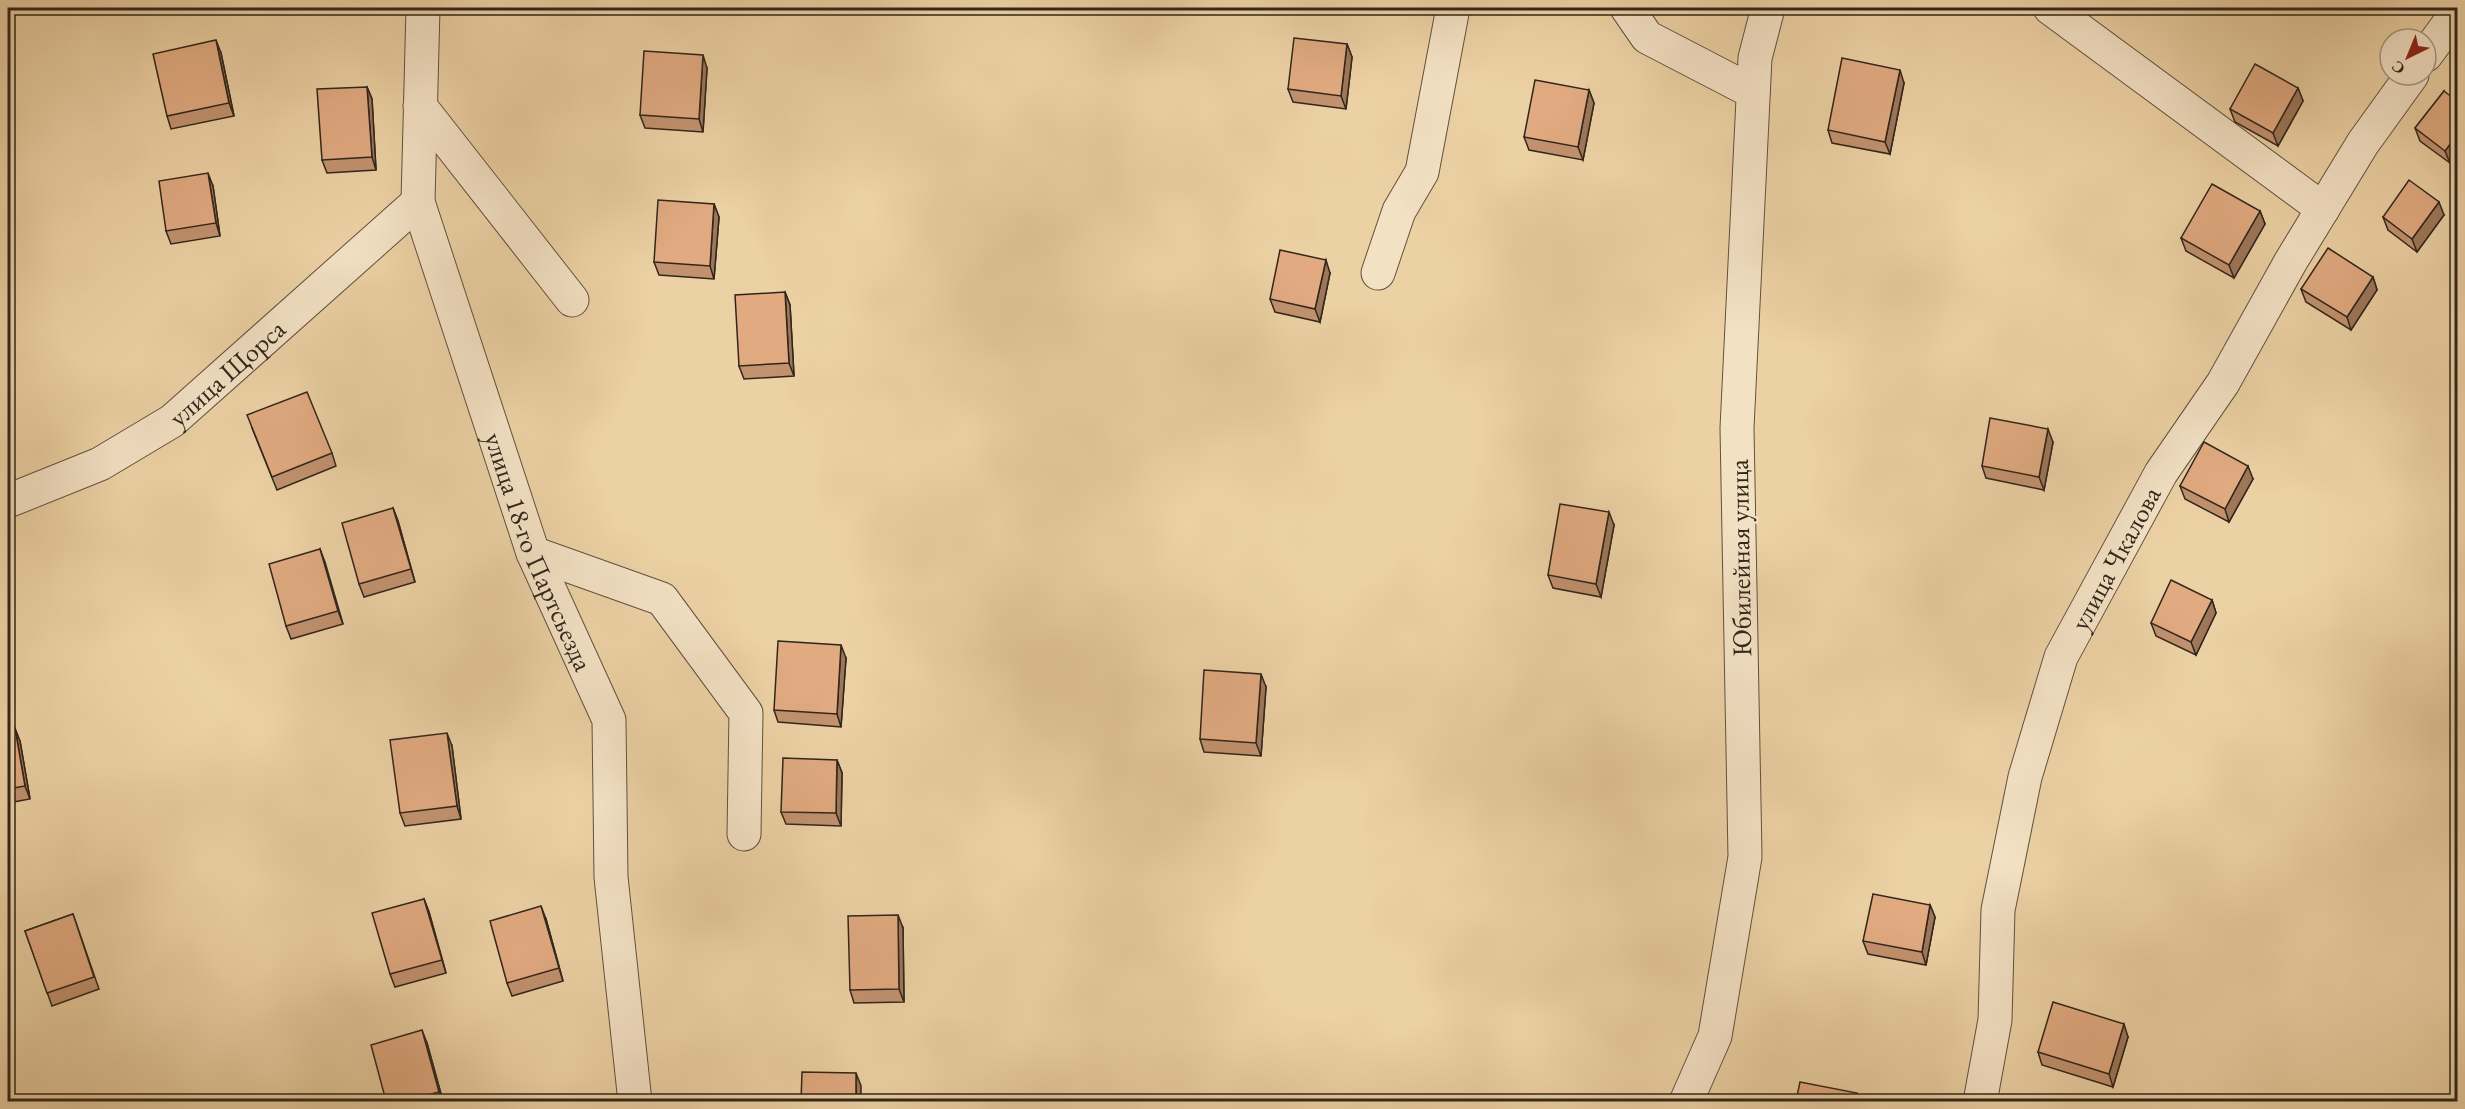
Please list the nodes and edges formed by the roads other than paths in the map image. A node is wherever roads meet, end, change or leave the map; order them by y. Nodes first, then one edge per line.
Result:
1 (423, 8) edge
2 (1453, 8) edge
3 (1627, 8) edge
4 (1768, 8) edge
5 (2050, 8) edge
6 (2457, 11) edge
7 (2438, 38) edge
8 (2403, 87) edge
9 (1753, 92) junction
10 (420, 106) junction
11 (418, 202) junction
12 (2323, 209) junction
13 (1378, 273) dead end
14 (572, 300) dead end
15 (8, 501) edge
16 (533, 553) junction
17 (744, 834) dead end
18 (635, 1101) edge
19 (1686, 1101) edge
20 (1980, 1101) edge

1 - 10 street, улица 18-го Партсьезда
2 - 13 street
3 - 9 street
4 - 9 street, Юбилейная улица
5 - 12 street
6 - 7 street
8 - 12 street, улица Чкалова
9 - 19 street, Юбилейная улица
10 - 11 street, улица 18-го Партсьезда
10 - 14 street
11 - 15 street, улица Щорса
11 - 16 street, улица 18-го Партсьезда
12 - 20 street, улица Чкалова
16 - 17 street
16 - 18 street, улица 18-го Партсьезда

